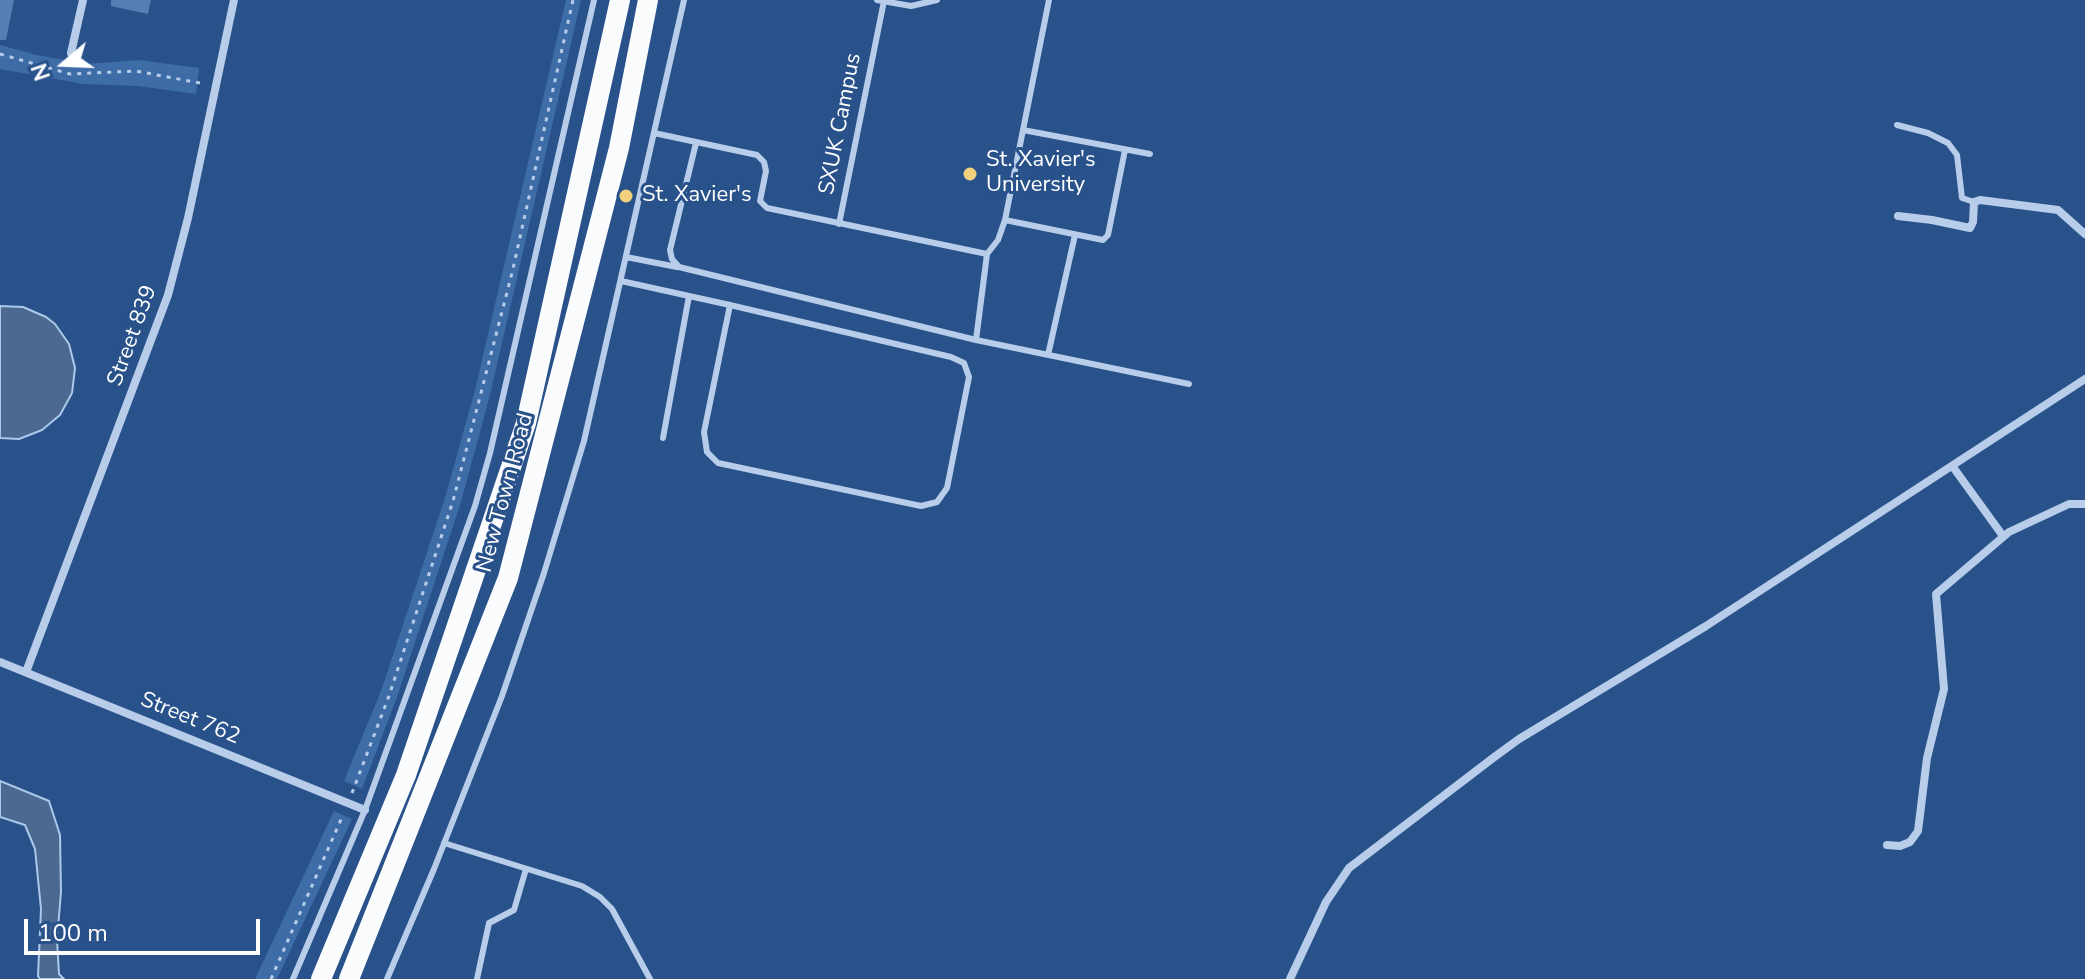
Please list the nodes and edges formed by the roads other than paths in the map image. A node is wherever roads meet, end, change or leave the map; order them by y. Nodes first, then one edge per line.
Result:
1 (83, 0) edge
2 (234, 0) edge
3 (594, 0) edge
4 (620, 0) edge
5 (648, 0) edge
6 (684, 0) edge
7 (937, 0) edge
8 (1049, 0) edge
9 (881, 1) edge
10 (71, 53) dead end
11 (1897, 125) dead end
12 (1023, 130) junction
13 (654, 133) junction
14 (696, 143) junction
15 (1125, 150) junction
16 (1150, 154) dead end
17 (1974, 202) junction
18 (1898, 216) dead end
19 (1005, 220) junction
20 (839, 224) junction
21 (2085, 234) edge
22 (1075, 235) junction
23 (987, 254) junction
24 (626, 257) junction
25 (679, 267) junction
26 (621, 281) junction
27 (689, 296) junction
28 (730, 305) junction
29 (976, 340) junction
30 (1048, 355) junction
31 (2085, 379) edge
32 (1189, 384) dead end
33 (663, 438) dead end
34 (1953, 467) junction
35 (2085, 504) edge
36 (2003, 536) junction
37 (0, 662) edge
38 (26, 672) junction
39 (365, 810) junction
40 (444, 843) junction
41 (1887, 845) dead end
42 (526, 869) junction
43 (643, 975) edge
44 (293, 979) edge
45 (321, 979) edge
46 (349, 979) edge
47 (387, 979) edge
48 (477, 979) edge
49 (650, 979) edge
50 (1290, 979) edge

1 - 10 street
2 - 38 street, Street 839
3 - 39 lane
4 - 45 main road, New Town Road
5 - 46 main road, New Town Road
6 - 13 lane
7 - 9 lane, SXUK Campus
8 - 12 lane
9 - 20 lane, SXUK Campus
11 - 17 lane
12 - 15 lane
12 - 19 lane
13 - 14 lane
13 - 24 lane
14 - 20 lane
14 - 25 lane
15 - 16 lane
15 - 22 lane
17 - 18 street
17 - 21 street
19 - 22 lane
19 - 23 lane
20 - 23 lane, SXUK Campus
22 - 30 lane
23 - 29 lane
24 - 25 lane
24 - 26 lane
25 - 29 lane
26 - 27 lane
26 - 40 lane
27 - 28 lane
27 - 33 lane
28 - 28 lane
29 - 30 lane
30 - 32 lane
31 - 34 street
34 - 36 street
34 - 50 street
35 - 36 street
36 - 41 street
37 - 38 street, Street 762
38 - 39 street, Street 762
39 - 44 lane
40 - 42 lane
40 - 47 lane
42 - 43 lane
42 - 48 lane
43 - 49 lane

